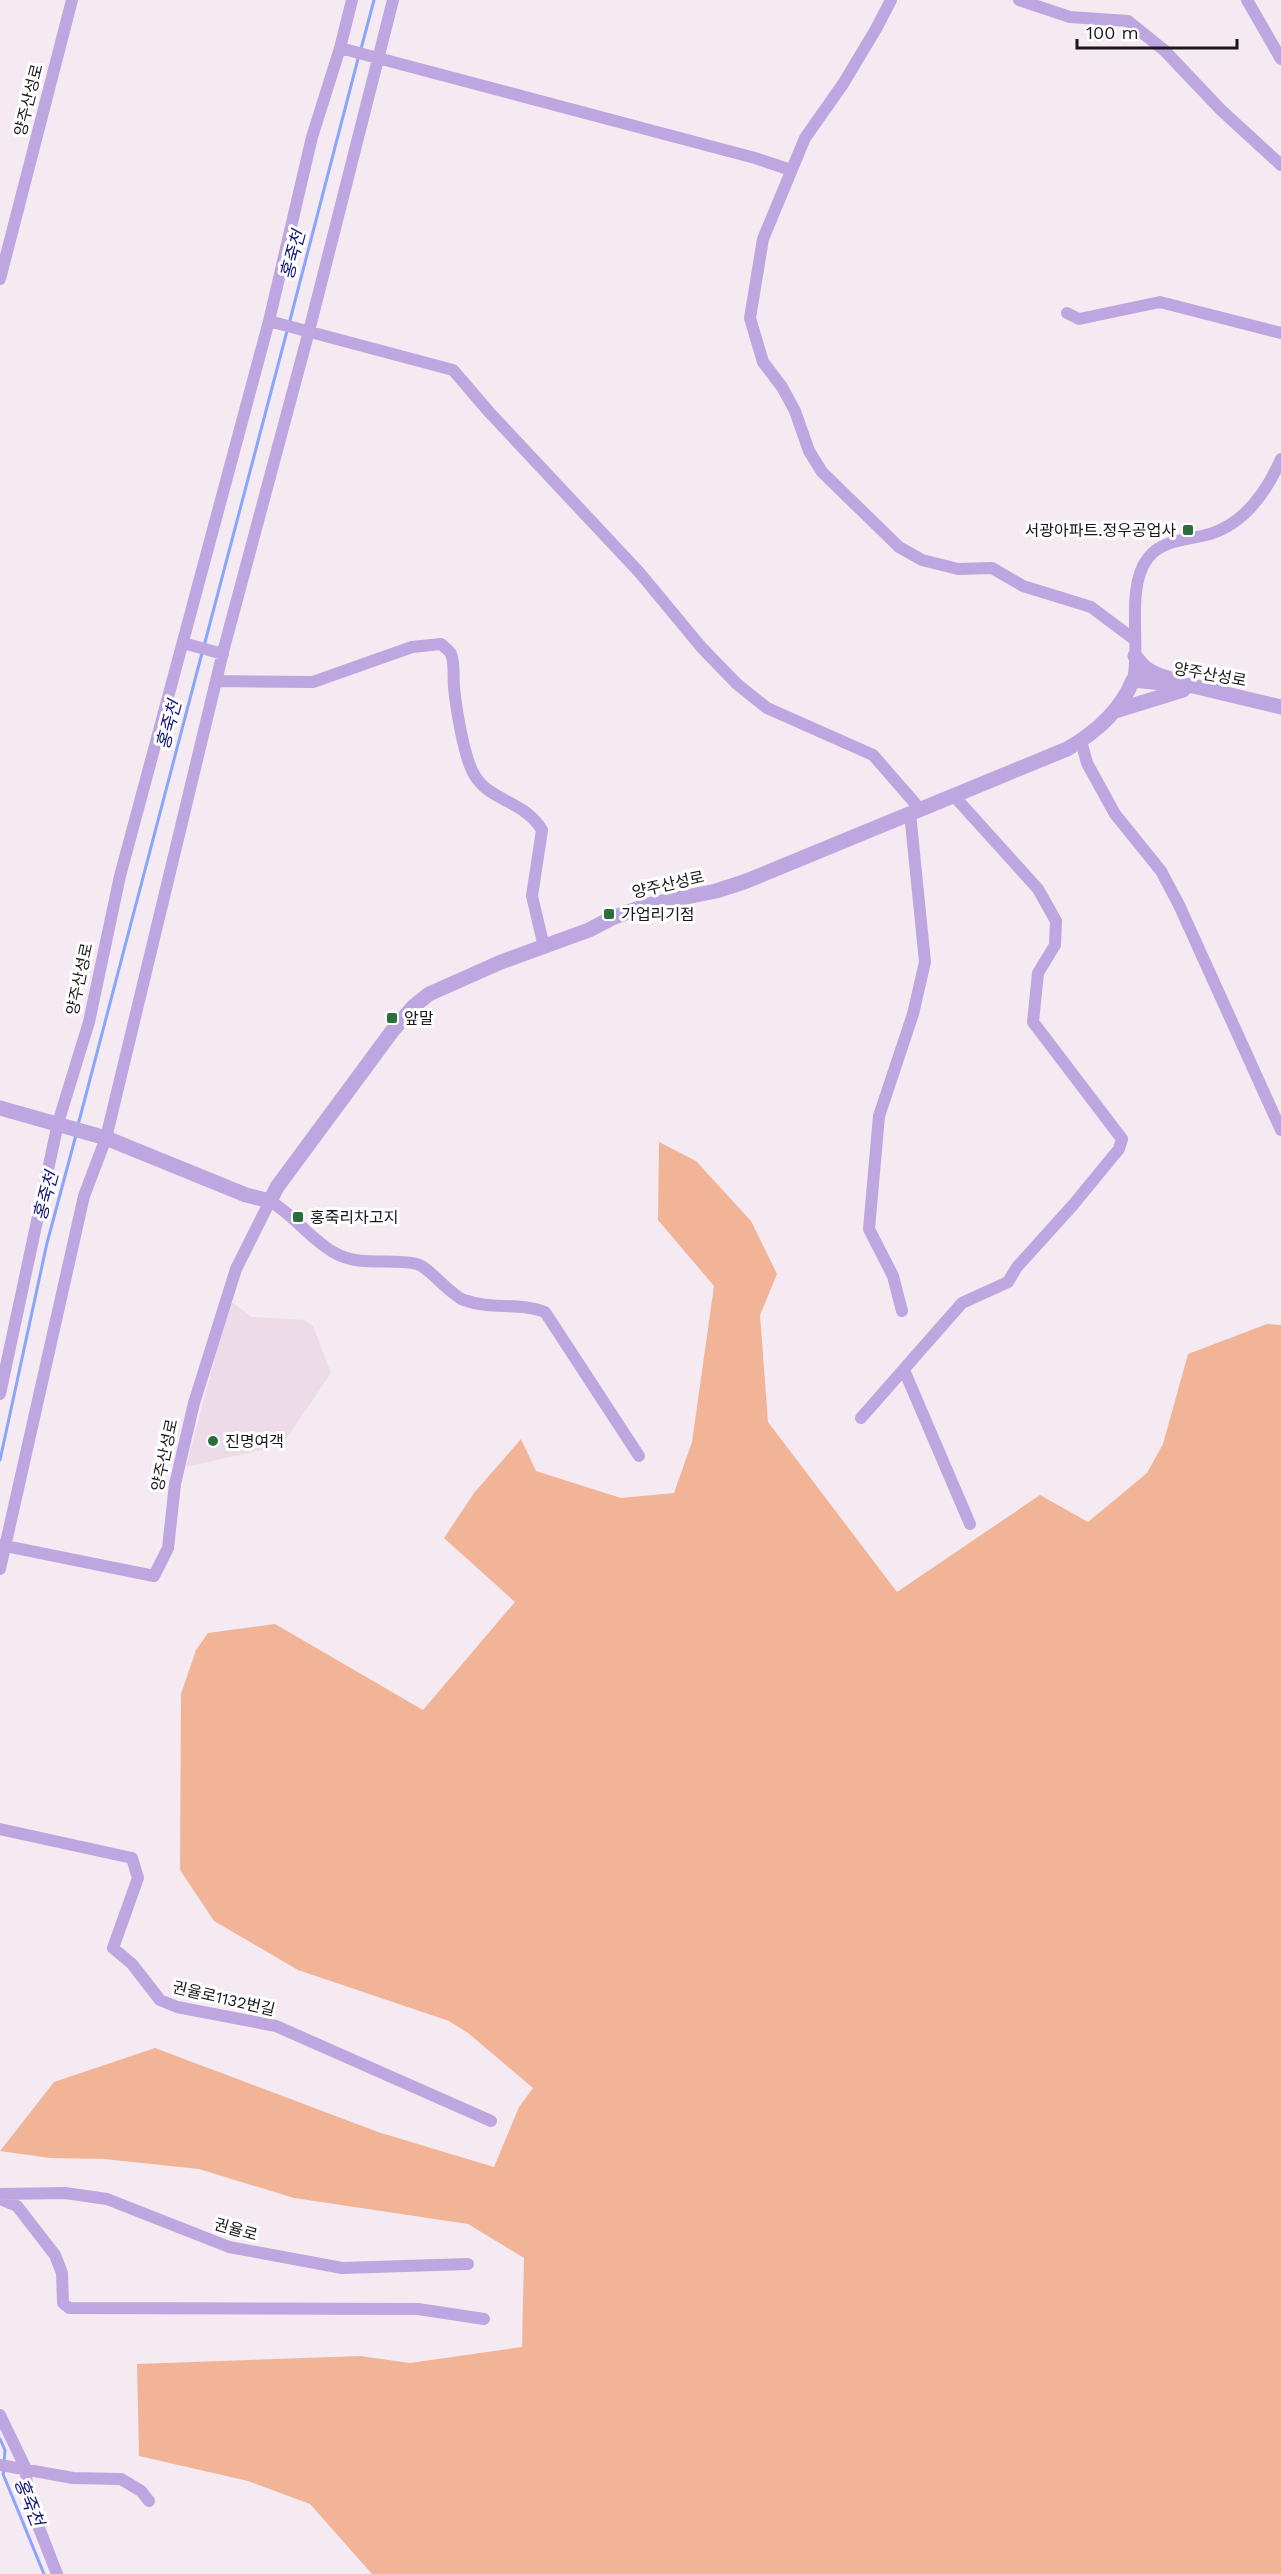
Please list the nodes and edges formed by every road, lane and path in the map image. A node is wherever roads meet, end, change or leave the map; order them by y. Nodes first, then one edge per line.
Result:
1 (72, 0) edge
2 (352, 0) edge
3 (393, 0) edge
4 (891, 0) edge
5 (1019, 0) edge
6 (1247, 0) edge
7 (340, 48) junction
8 (376, 59) junction
9 (1281, 59) edge
10 (1281, 165) edge
11 (791, 170) junction
12 (0, 279) edge
13 (1067, 313) dead end
14 (269, 321) junction
15 (309, 331) junction
16 (1281, 333) edge
17 (1281, 459) edge
18 (183, 643) junction
19 (1135, 648) junction
20 (222, 654) junction
21 (1133, 680) junction
22 (216, 681) junction
23 (1193, 686) junction
24 (1281, 707) edge
25 (1114, 711) junction
26 (1082, 741) junction
27 (954, 796) junction
28 (915, 811) junction
29 (543, 947) junction
30 (0, 1108) edge
31 (62, 1124) junction
32 (1281, 1130) edge
33 (106, 1138) junction
34 (270, 1201) junction
35 (902, 1311) dead end
36 (904, 1370) junction
37 (0, 1394) edge
38 (861, 1418) dead end
39 (639, 1456) dead end
40 (970, 1524) dead end
41 (3, 1546) edge
42 (0, 1569) edge
43 (0, 1829) edge
44 (491, 2121) dead end
45 (0, 2194) edge
46 (0, 2199) edge
47 (468, 2264) dead end
48 (484, 2319) dead end
49 (0, 2415) edge
50 (6, 2466) edge
51 (26, 2469) junction
52 (149, 2501) dead end
53 (57, 2574) edge

1 - 12 street, 양주산성로
2 - 7 street, 양주산성로
3 - 8 street
4 - 11 street
5 - 10 street
6 - 9 street
7 - 8 street
7 - 14 street, 양주산성로
8 - 11 street
8 - 15 street
11 - 19 street
13 - 16 street
14 - 15 street
14 - 18 street, 양주산성로
15 - 20 street
15 - 28 street
17 - 19 street, 양주산성로
18 - 20 street
18 - 31 street, 양주산성로
19 - 21 street, 양주산성로
19 - 23 street
20 - 22 street
21 - 23 street, 양주산성로
21 - 25 street, 양주산성로
22 - 29 street
22 - 33 street
23 - 24 street, 양주산성로
23 - 25 street
25 - 26 street, 양주산성로
26 - 27 street, 양주산성로
26 - 32 street
27 - 28 street, 양주산성로
27 - 36 street
28 - 29 street, 양주산성로
28 - 35 street
29 - 34 street, 양주산성로
30 - 31 street
31 - 33 street
31 - 37 street, 양주산성로
33 - 34 street
33 - 41 street
34 - 39 street
34 - 41 street, 양주산성로
36 - 38 street
36 - 40 street
41 - 42 street
43 - 44 street, 권율로1132번길
45 - 47 street, 권율로
46 - 48 street
49 - 51 street
50 - 51 street
51 - 52 street
51 - 53 street

